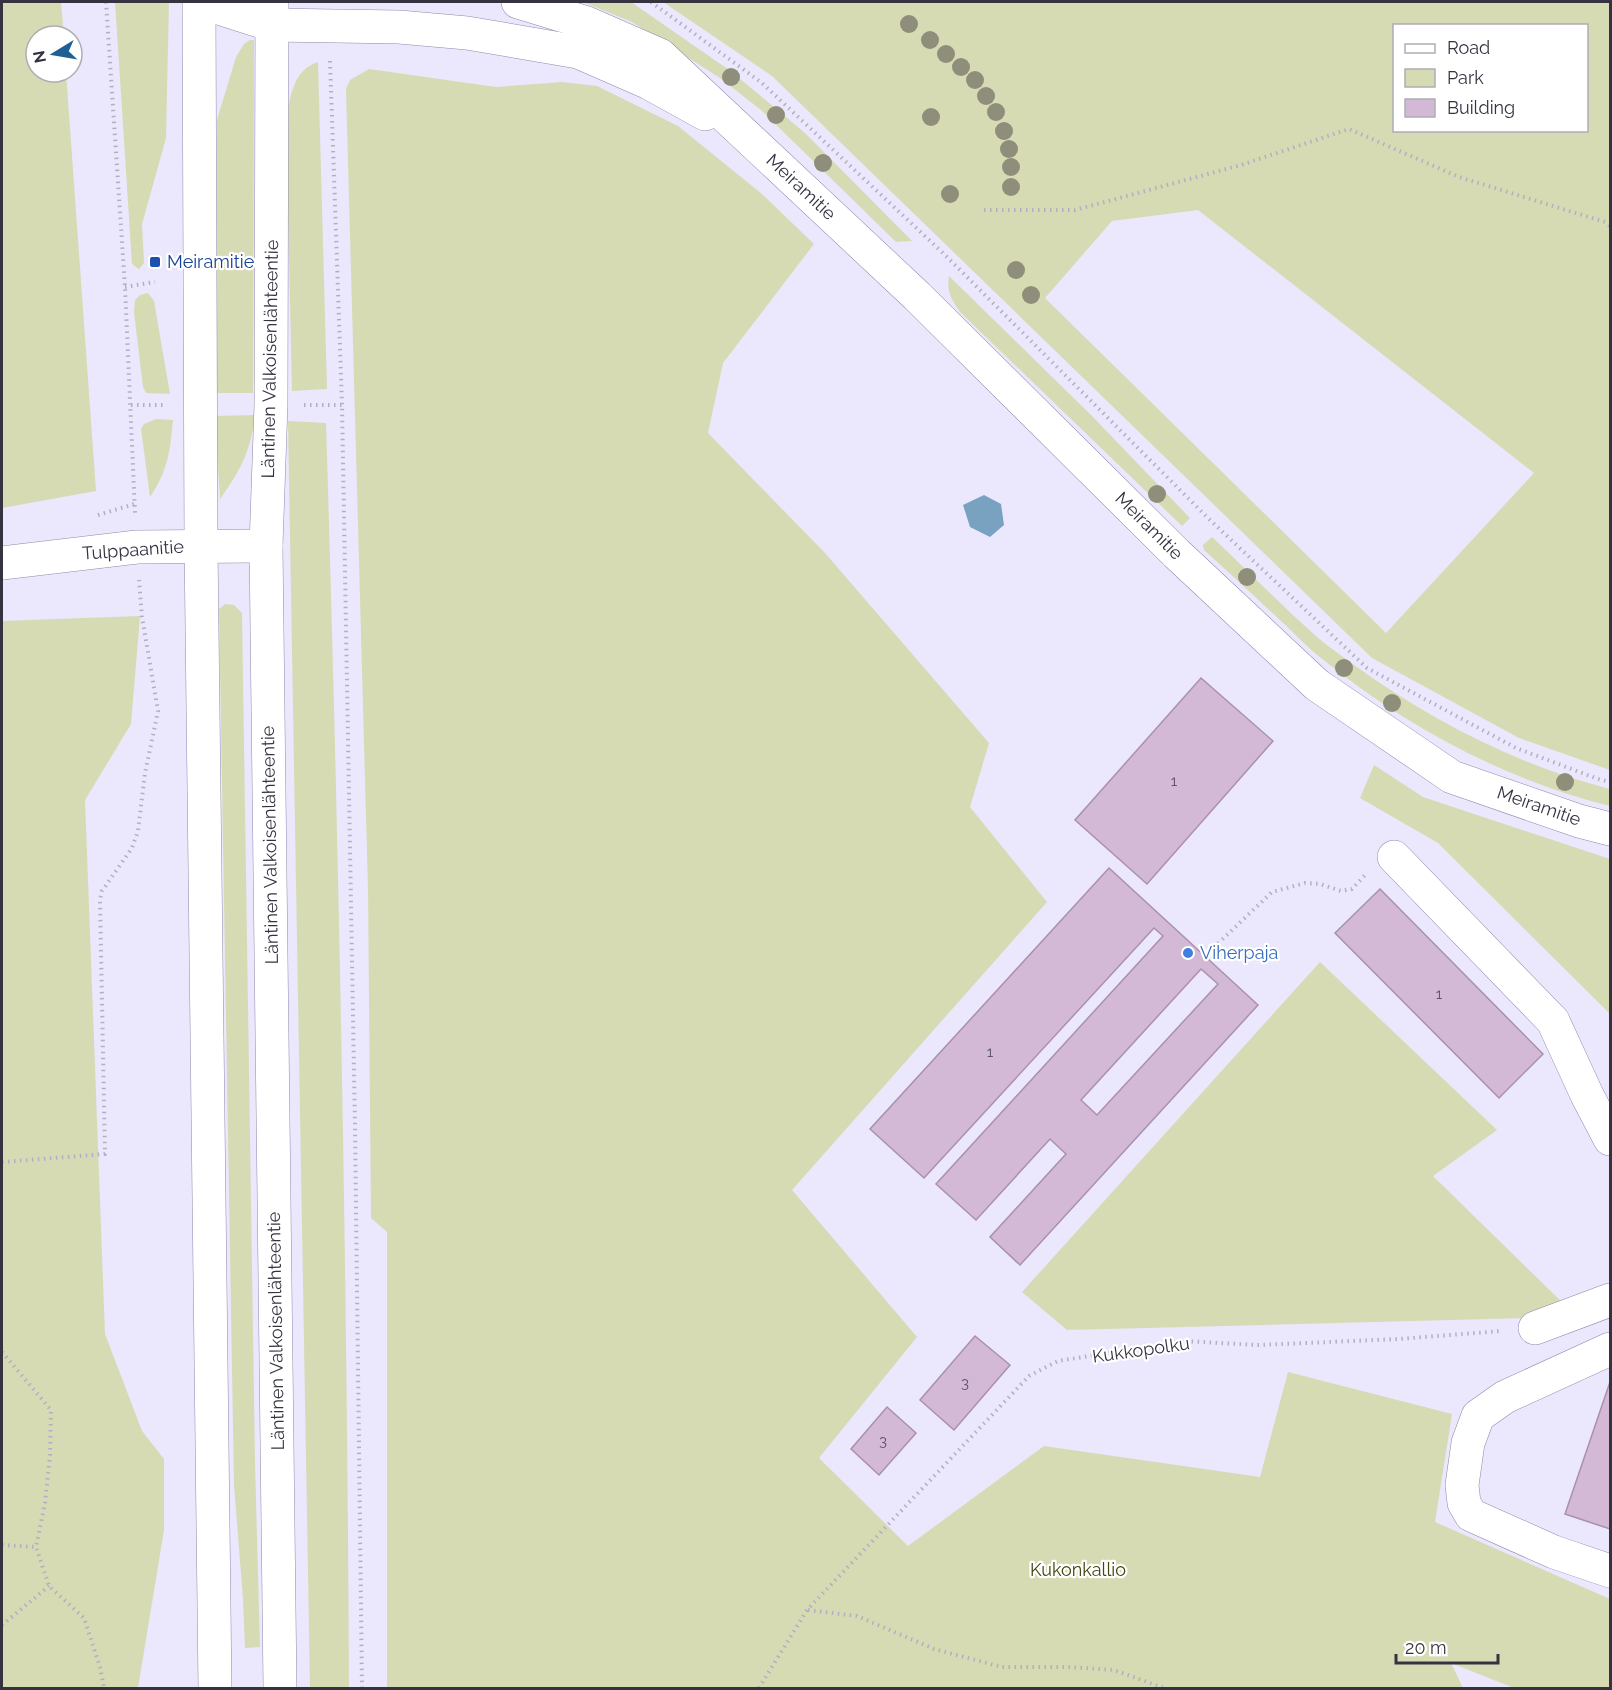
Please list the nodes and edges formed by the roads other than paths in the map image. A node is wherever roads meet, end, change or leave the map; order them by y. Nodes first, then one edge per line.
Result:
1 (199, 2) edge
2 (518, 2) edge
3 (272, 13) edge
4 (746, 136) junction
5 (201, 546) junction
6 (266, 546) junction
7 (2, 563) edge
8 (1611, 829) edge
9 (1394, 857) road end
10 (1611, 1139) edge
11 (1611, 1300) edge
12 (1535, 1328) road end
13 (1611, 1348) edge
14 (1611, 1571) edge
15 (215, 1689) edge
16 (280, 1689) edge

1 - 3 main road, Meiramitie
1 - 5 main road
2 - 4 main road, Meiramitie
3 - 4 main road, Meiramitie
3 - 6 main road, Läntinen Valkoisenlähteentie
4 - 8 main road, Meiramitie
5 - 6 main road, Tulppaanitie
5 - 7 main road, Tulppaanitie
5 - 15 main road
6 - 16 main road, Läntinen Valkoisenlähteentie
9 - 10 main road
11 - 12 main road
13 - 14 main road

